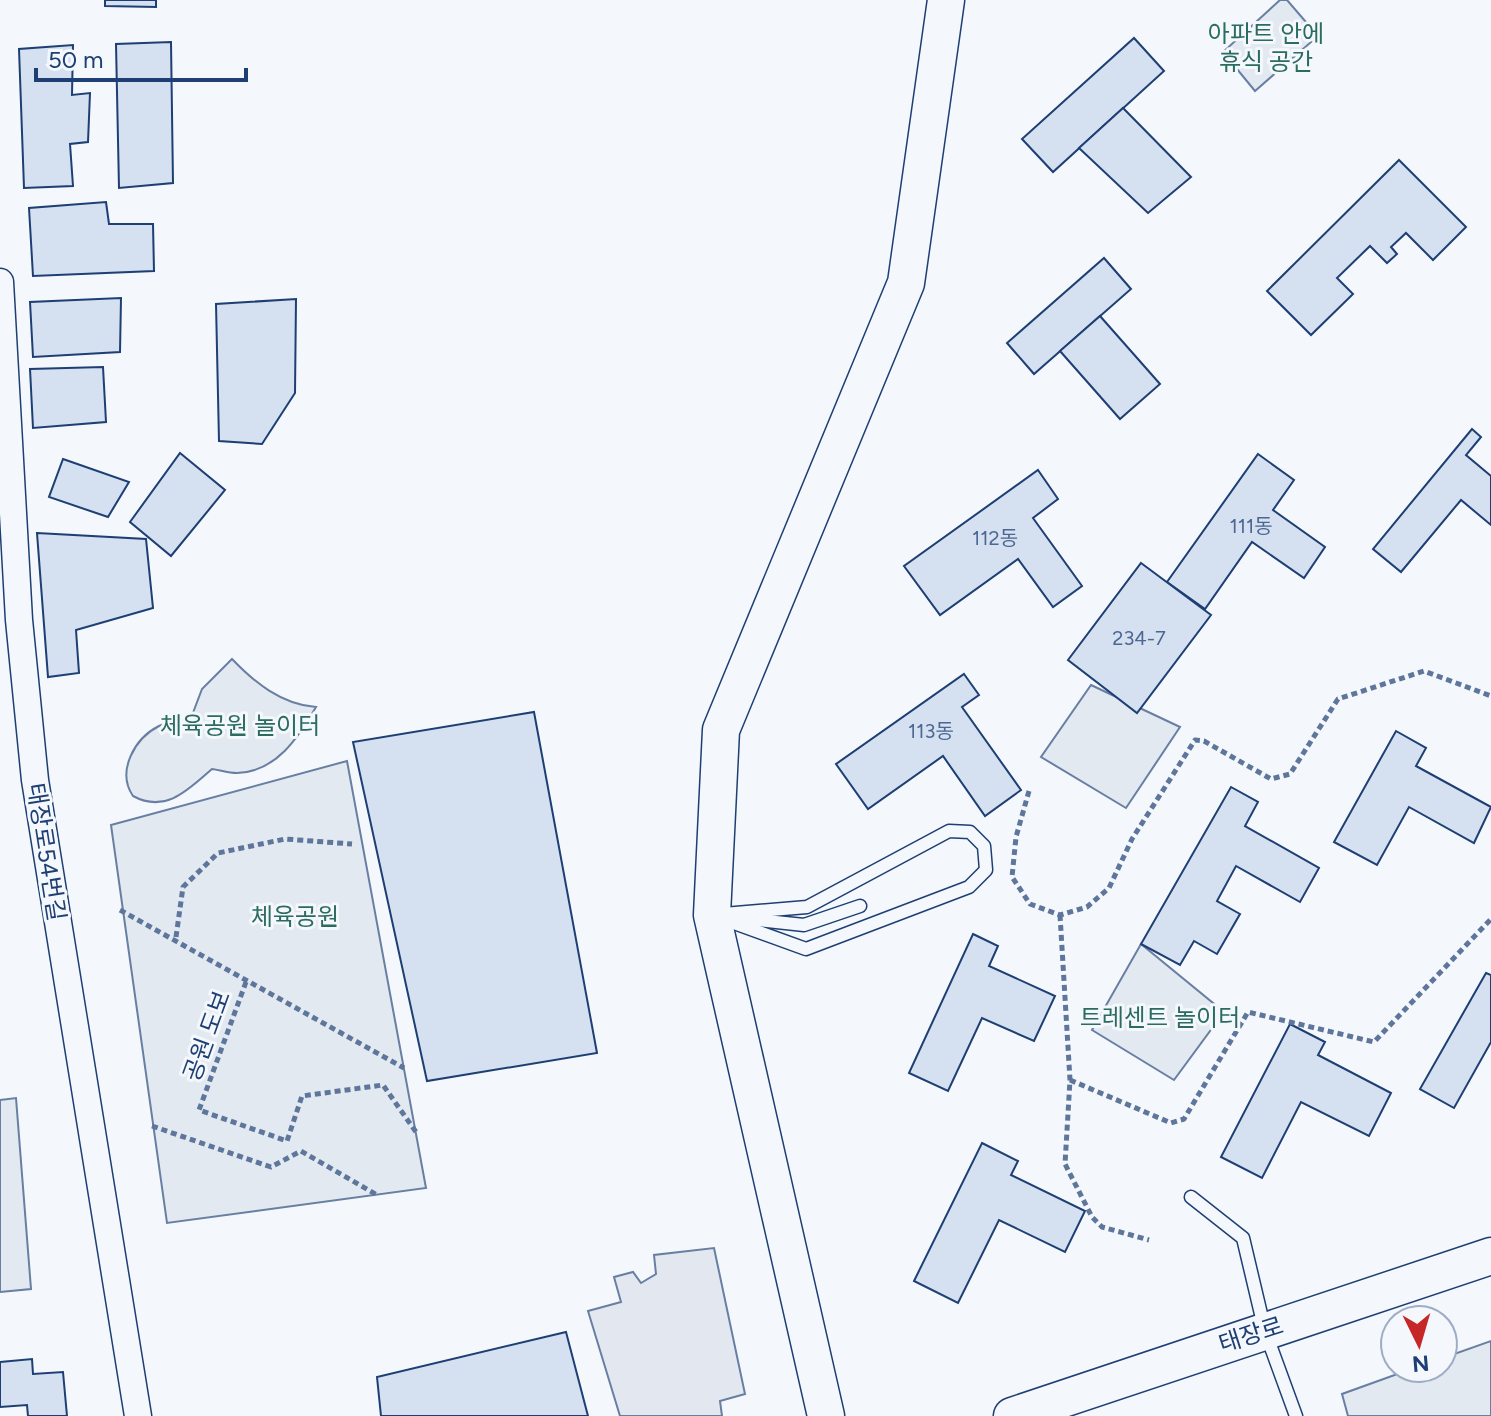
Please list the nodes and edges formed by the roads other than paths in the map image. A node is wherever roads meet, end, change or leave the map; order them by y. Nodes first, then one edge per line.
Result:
1 (946, 0) edge
2 (0, 282) edge
3 (860, 906) dead end
4 (712, 915) junction
5 (1191, 1197) dead end
6 (1491, 1256) edge
7 (1265, 1331) junction
8 (138, 1416) edge
9 (826, 1416) edge
10 (1012, 1416) edge
11 (1296, 1416) edge

1 - 4 street
2 - 8 street, 태장로54번길
3 - 4 lane
4 - 4 lane
4 - 9 street
5 - 7 lane
6 - 7 street, 태장로
7 - 10 street, 태장로
7 - 11 lane

